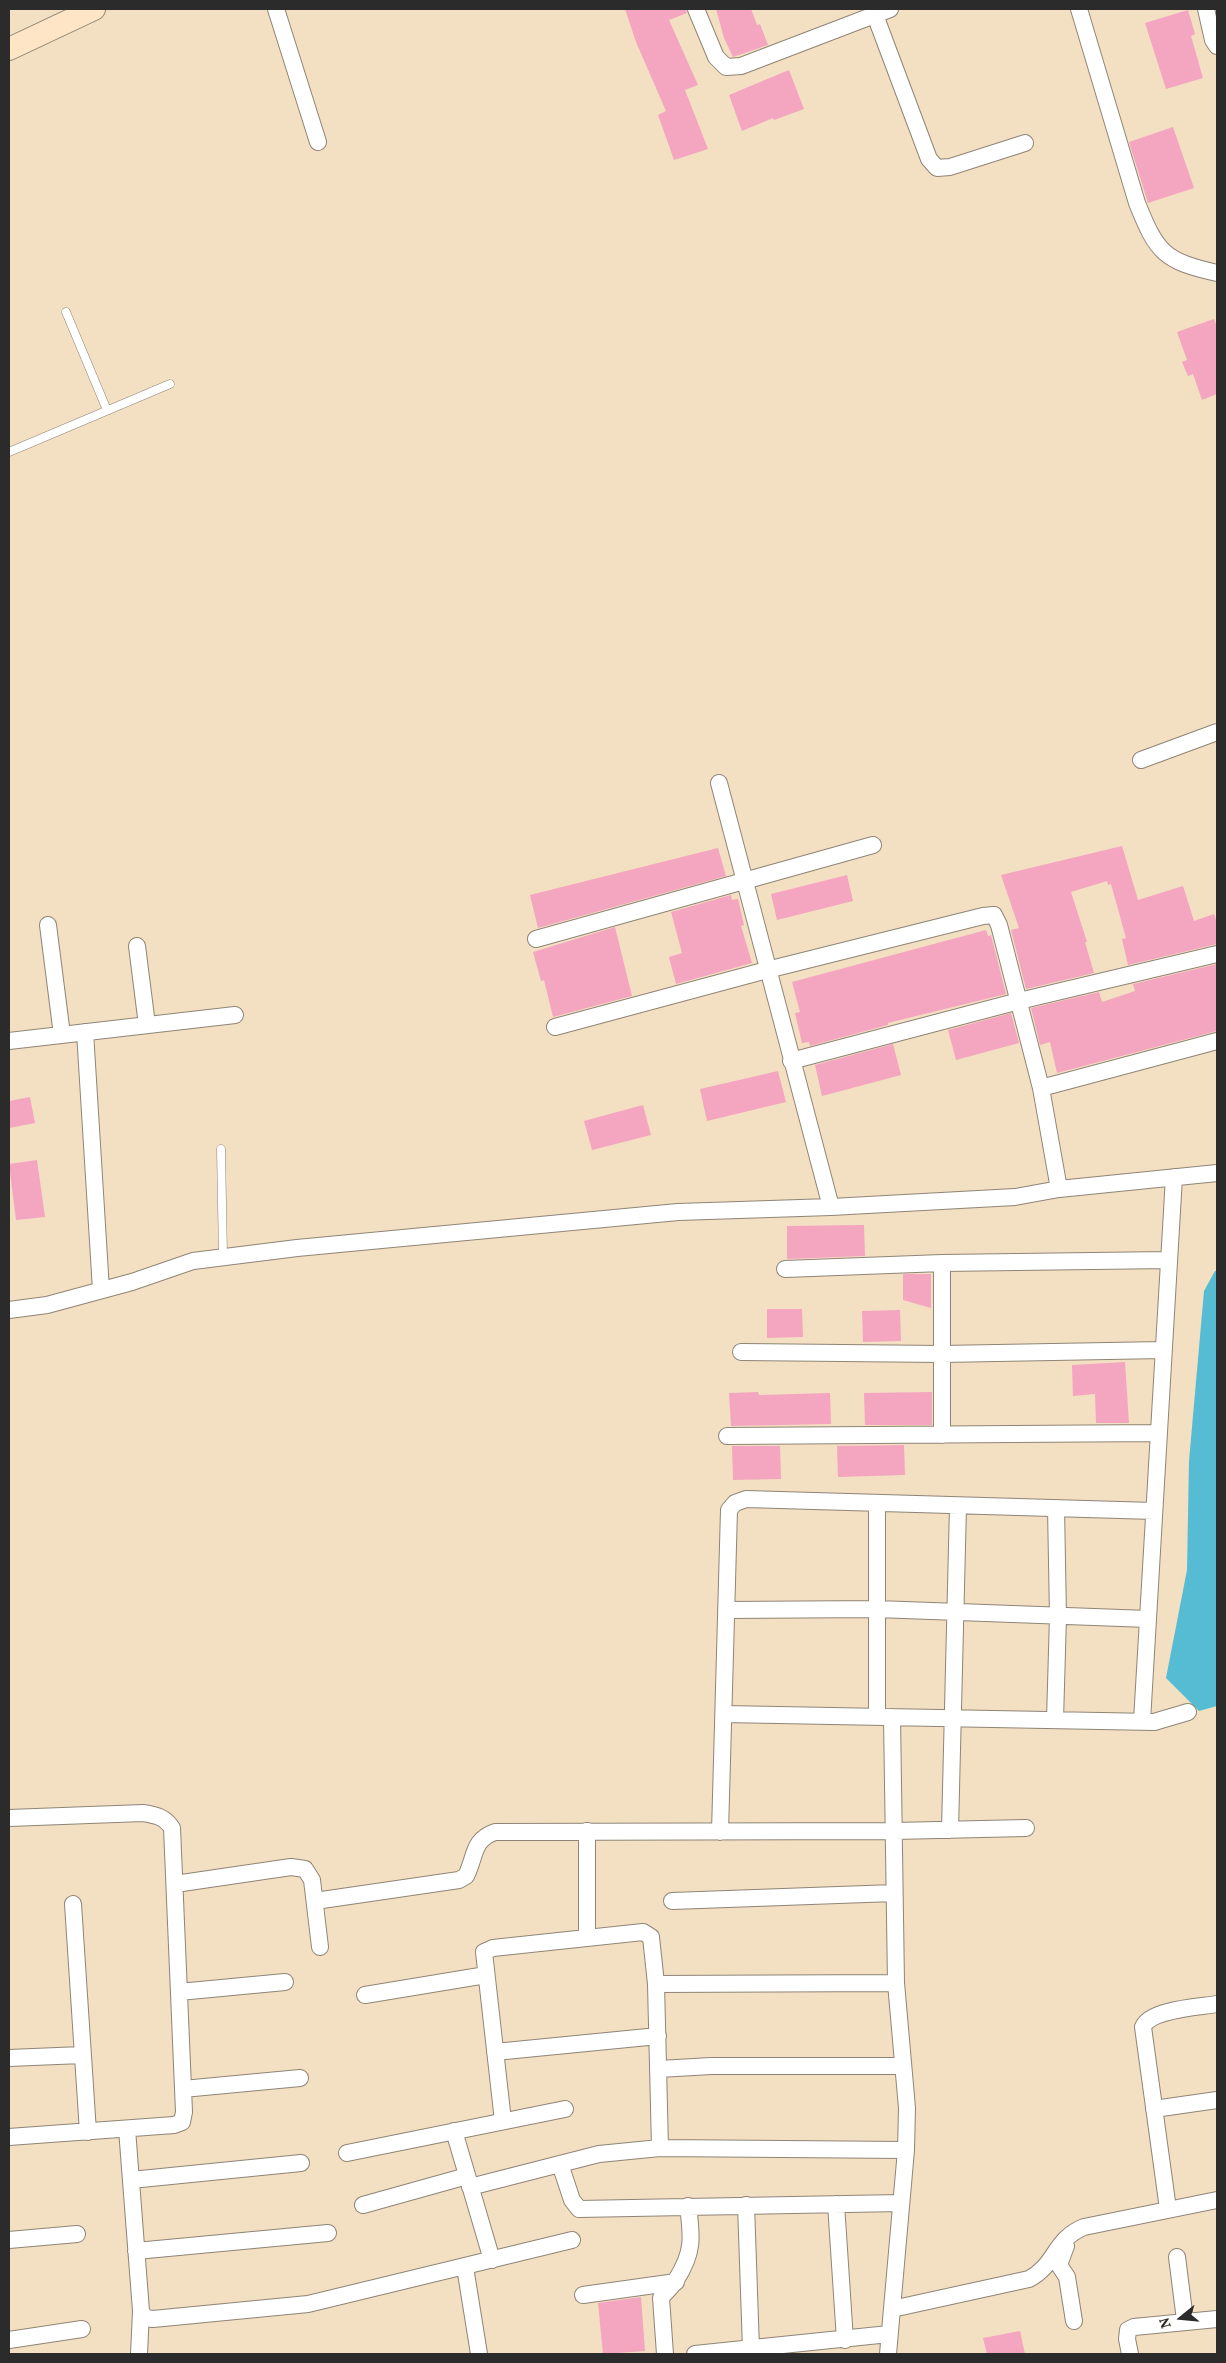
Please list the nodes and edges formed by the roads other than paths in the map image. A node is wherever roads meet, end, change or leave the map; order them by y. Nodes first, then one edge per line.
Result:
1 (94, 9) edge
2 (276, 9) edge
3 (696, 9) edge
4 (1079, 9) edge
5 (1206, 9) edge
6 (882, 12) edge
7 (1217, 46) edge
8 (9, 48) edge
9 (318, 142) dead end
10 (1025, 143) dead end
11 (1217, 273) edge
12 (66, 312) dead end
13 (170, 384) dead end
14 (107, 410) junction
15 (9, 452) edge
16 (1217, 732) edge
17 (1141, 760) dead end
18 (719, 783) dead end
19 (873, 845) dead end
20 (744, 880) junction
21 (48, 925) dead end
22 (536, 939) dead end
23 (137, 946) dead end
24 (1217, 954) edge
25 (767, 970) junction
26 (1019, 1001) junction
27 (235, 1015) dead end
28 (148, 1025) junction
29 (555, 1027) dead end
30 (84, 1032) junction
31 (62, 1035) junction
32 (1217, 1040) edge
33 (9, 1041) edge
34 (790, 1060) junction
35 (1040, 1088) junction
36 (221, 1149) dead end
37 (1217, 1173) edge
38 (1174, 1178) junction
39 (1059, 1189) junction
40 (830, 1207) junction
41 (223, 1257) junction
42 (1168, 1260) junction
43 (942, 1263) junction
44 (785, 1269) dead end
45 (101, 1290) junction
46 (9, 1310) edge
47 (1163, 1350) junction
48 (741, 1352) dead end
49 (942, 1354) junction
50 (1158, 1433) junction
51 (942, 1434) junction
52 (727, 1436) dead end
53 (877, 1503) junction
54 (958, 1506) junction
55 (1056, 1508) junction
56 (1154, 1511) junction
57 (877, 1609) junction
58 (726, 1610) junction
59 (955, 1612) junction
60 (1058, 1616) junction
61 (1148, 1619) junction
62 (1188, 1712) dead end
63 (724, 1714) junction
64 (885, 1717) junction
65 (953, 1718) junction
66 (1055, 1720) junction
67 (1142, 1721) junction
68 (9, 1818) edge
69 (1026, 1828) dead end
70 (950, 1830) junction
71 (894, 1831) junction
72 (587, 1832) junction
73 (720, 1832) junction
74 (175, 1884) junction
75 (894, 1893) junction
76 (315, 1901) junction
77 (672, 1901) dead end
78 (73, 1904) dead end
79 (587, 1937) junction
80 (320, 1946) dead end
81 (486, 1974) junction
82 (285, 1982) dead end
83 (896, 1983) junction
84 (656, 1984) junction
85 (180, 1992) junction
86 (365, 1995) dead end
87 (1217, 2004) edge
88 (658, 2036) junction
89 (495, 2052) junction
90 (82, 2055) junction
91 (9, 2058) edge
92 (902, 2066) junction
93 (659, 2069) junction
94 (300, 2078) dead end
95 (183, 2089) junction
96 (1217, 2100) edge
97 (1154, 2109) junction
98 (565, 2110) dead end
99 (503, 2121) junction
100 (127, 2129) junction
101 (454, 2131) junction
102 (88, 2132) junction
103 (9, 2137) edge
104 (660, 2148) junction
105 (906, 2150) junction
106 (347, 2153) dead end
107 (301, 2163) dead end
108 (560, 2164) junction
109 (131, 2180) junction
110 (468, 2181) junction
111 (1217, 2200) edge
112 (900, 2203) junction
113 (836, 2204) junction
114 (363, 2205) dead end
115 (746, 2205) junction
116 (688, 2206) junction
117 (1168, 2209) junction
118 (1071, 2232) junction
119 (328, 2233) dead end
120 (77, 2234) dead end
121 (9, 2240) edge
122 (572, 2240) dead end
123 (136, 2251) junction
124 (1177, 2257) dead end
125 (492, 2260) junction
126 (465, 2267) junction
127 (676, 2282) junction
128 (582, 2295) dead end
129 (892, 2309) junction
130 (141, 2311) junction
131 (1217, 2319) edge
132 (1185, 2320) junction
133 (1074, 2321) dead end
134 (82, 2329) dead end
135 (889, 2334) junction
136 (9, 2340) edge
137 (845, 2340) junction
138 (751, 2349) junction
139 (782, 2350) edge
140 (139, 2354) edge
141 (479, 2354) edge
142 (665, 2354) edge
143 (695, 2354) edge
144 (888, 2354) edge
145 (1130, 2354) edge

1 - 8 main road
2 - 9 street
3 - 6 street
4 - 11 street
5 - 7 street
6 - 10 street
12 - 14 lane
13 - 14 lane
14 - 15 lane
16 - 17 street
18 - 20 street
19 - 20 street
20 - 22 street
20 - 25 street
21 - 31 street
23 - 28 street
24 - 26 street
25 - 26 street
25 - 29 street
25 - 34 street
26 - 34 street
26 - 35 street
27 - 28 street
28 - 30 street
30 - 31 street
30 - 45 street
31 - 33 street
32 - 35 street
34 - 40 street
35 - 39 street
36 - 41 lane
37 - 38 street
38 - 39 street
38 - 42 street
39 - 40 street
40 - 41 street
41 - 45 street
42 - 43 street
42 - 47 street
43 - 44 street
43 - 49 street
45 - 46 street
47 - 49 street
47 - 50 street
48 - 49 street
49 - 51 street
50 - 51 street
50 - 56 street
51 - 52 street
53 - 54 street
53 - 57 street
53 - 58 street
54 - 55 street
54 - 59 street
55 - 56 street
55 - 60 street
56 - 61 street
57 - 58 street
57 - 59 street
57 - 64 street
58 - 63 street
59 - 60 street
59 - 65 street
60 - 61 street
60 - 66 street
61 - 67 street
62 - 67 street
63 - 64 street
63 - 73 street
64 - 65 street
64 - 71 street
65 - 66 street
65 - 70 street
66 - 67 street
68 - 74 street
69 - 70 street
70 - 71 street
71 - 73 street
71 - 75 street
72 - 73 street
72 - 76 street
72 - 79 street
74 - 76 street
74 - 85 street
75 - 77 street
75 - 83 street
76 - 80 street
78 - 90 street
79 - 81 street
79 - 84 street
81 - 86 street
81 - 89 street
82 - 85 street
83 - 84 street
83 - 92 street
84 - 88 street
85 - 95 street
87 - 97 street
88 - 89 street
88 - 93 street
89 - 99 street
90 - 91 street
90 - 102 street
92 - 93 street
92 - 105 street
93 - 104 street
94 - 95 street
95 - 100 street
96 - 97 street
97 - 117 street
98 - 99 street
99 - 101 street
100 - 102 street
100 - 109 street
101 - 106 street
101 - 110 street
102 - 103 street
104 - 105 street
104 - 108 street
105 - 112 street
107 - 109 street
108 - 110 street
108 - 116 street
109 - 123 street
110 - 114 street
110 - 125 street
111 - 117 street
112 - 113 street
112 - 129 street
113 - 115 street
113 - 137 street
115 - 116 street
115 - 138 street
116 - 127 street
117 - 118 street
118 - 129 street
118 - 133 street
119 - 123 street
120 - 121 street
122 - 125 street
123 - 130 street
124 - 132 street
125 - 126 street
126 - 130 street
126 - 141 street
127 - 128 street
127 - 142 street
129 - 135 street
130 - 140 street
131 - 132 street
132 - 145 street
134 - 136 street
135 - 137 street
135 - 144 street
137 - 139 street
138 - 139 street
138 - 143 street

